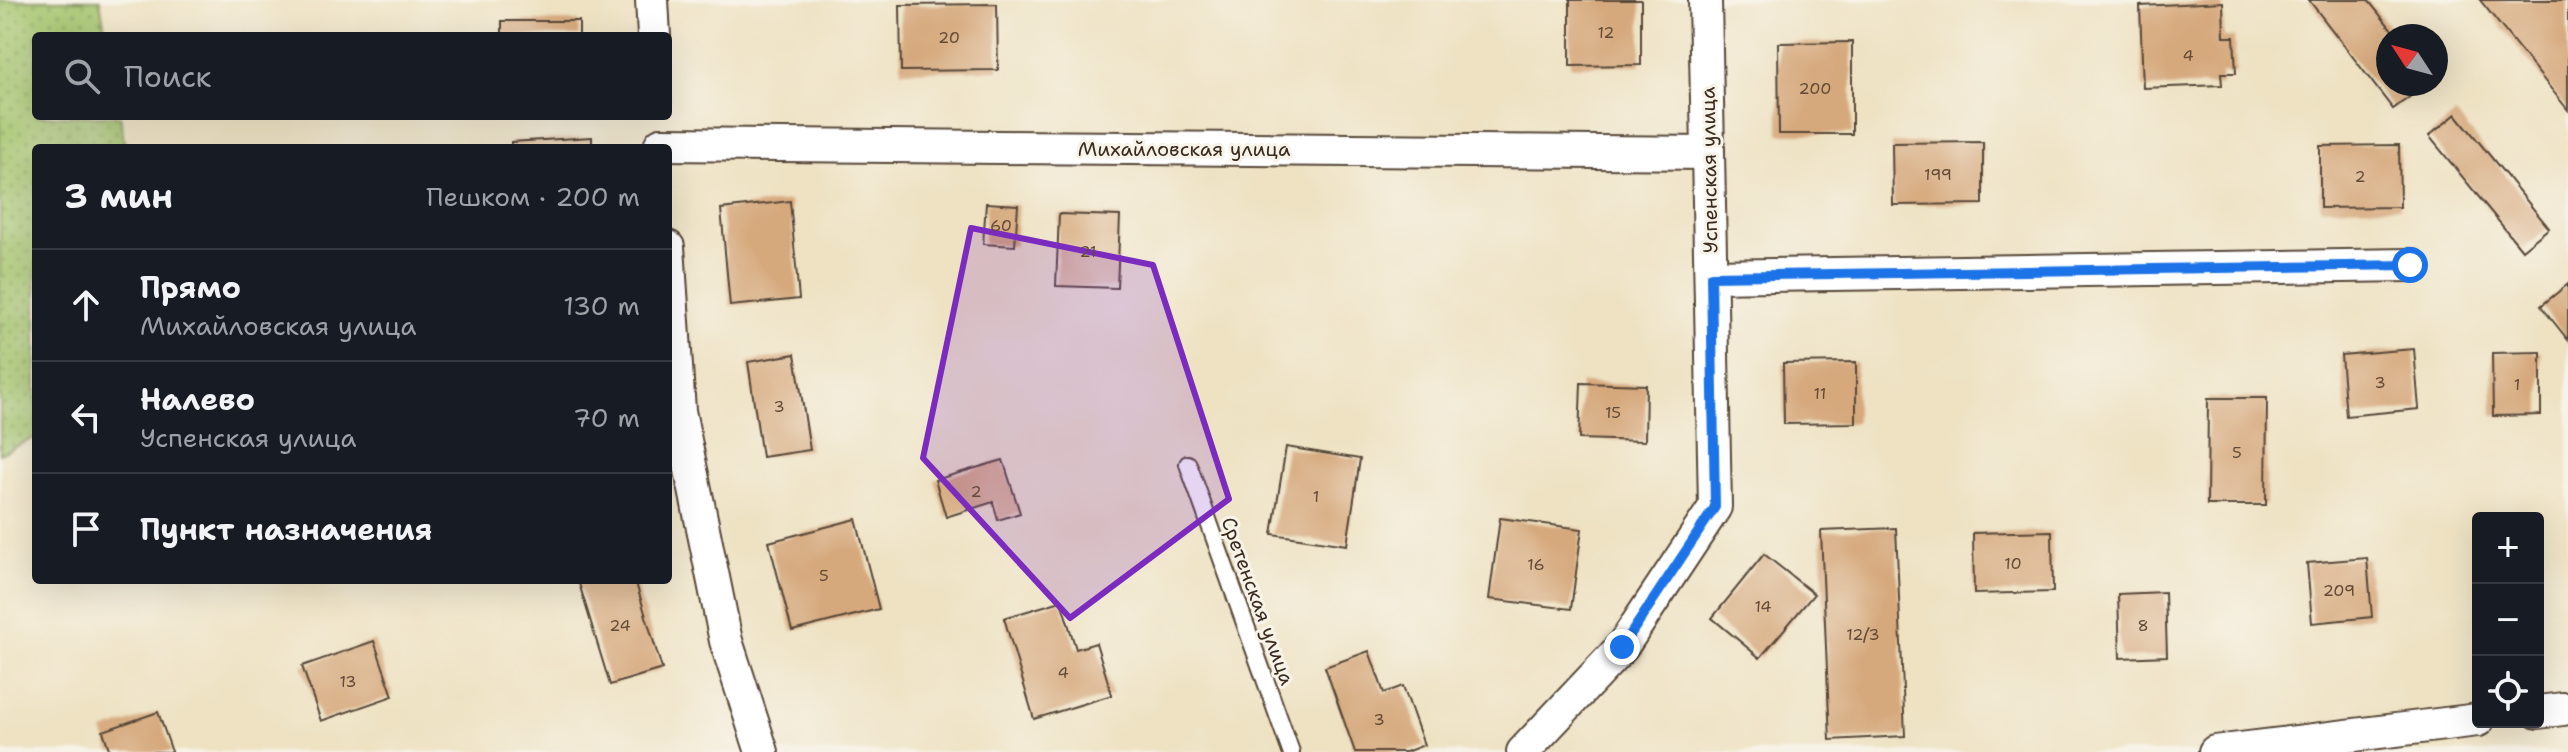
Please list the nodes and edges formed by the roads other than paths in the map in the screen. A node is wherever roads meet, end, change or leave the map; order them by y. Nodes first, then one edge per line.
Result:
1 (652, 0) edge
2 (1705, 0) edge
3 (654, 32) edge
4 (660, 136) edge
5 (1708, 153) junction
6 (2410, 265) dead end
7 (1711, 276) junction
8 (672, 307) edge
9 (1188, 464) dead end
10 (2472, 721) edge
11 (762, 752) edge
12 (1291, 752) edge
13 (1523, 752) edge
14 (2215, 752) edge

1 - 3 street
2 - 5 street, Успенская улица
4 - 5 street, Михайловская улица
5 - 7 street, Успенская улица
6 - 7 street
7 - 13 street, Успенская улица
8 - 11 street
9 - 12 lane, Сретенская улица
10 - 14 street

